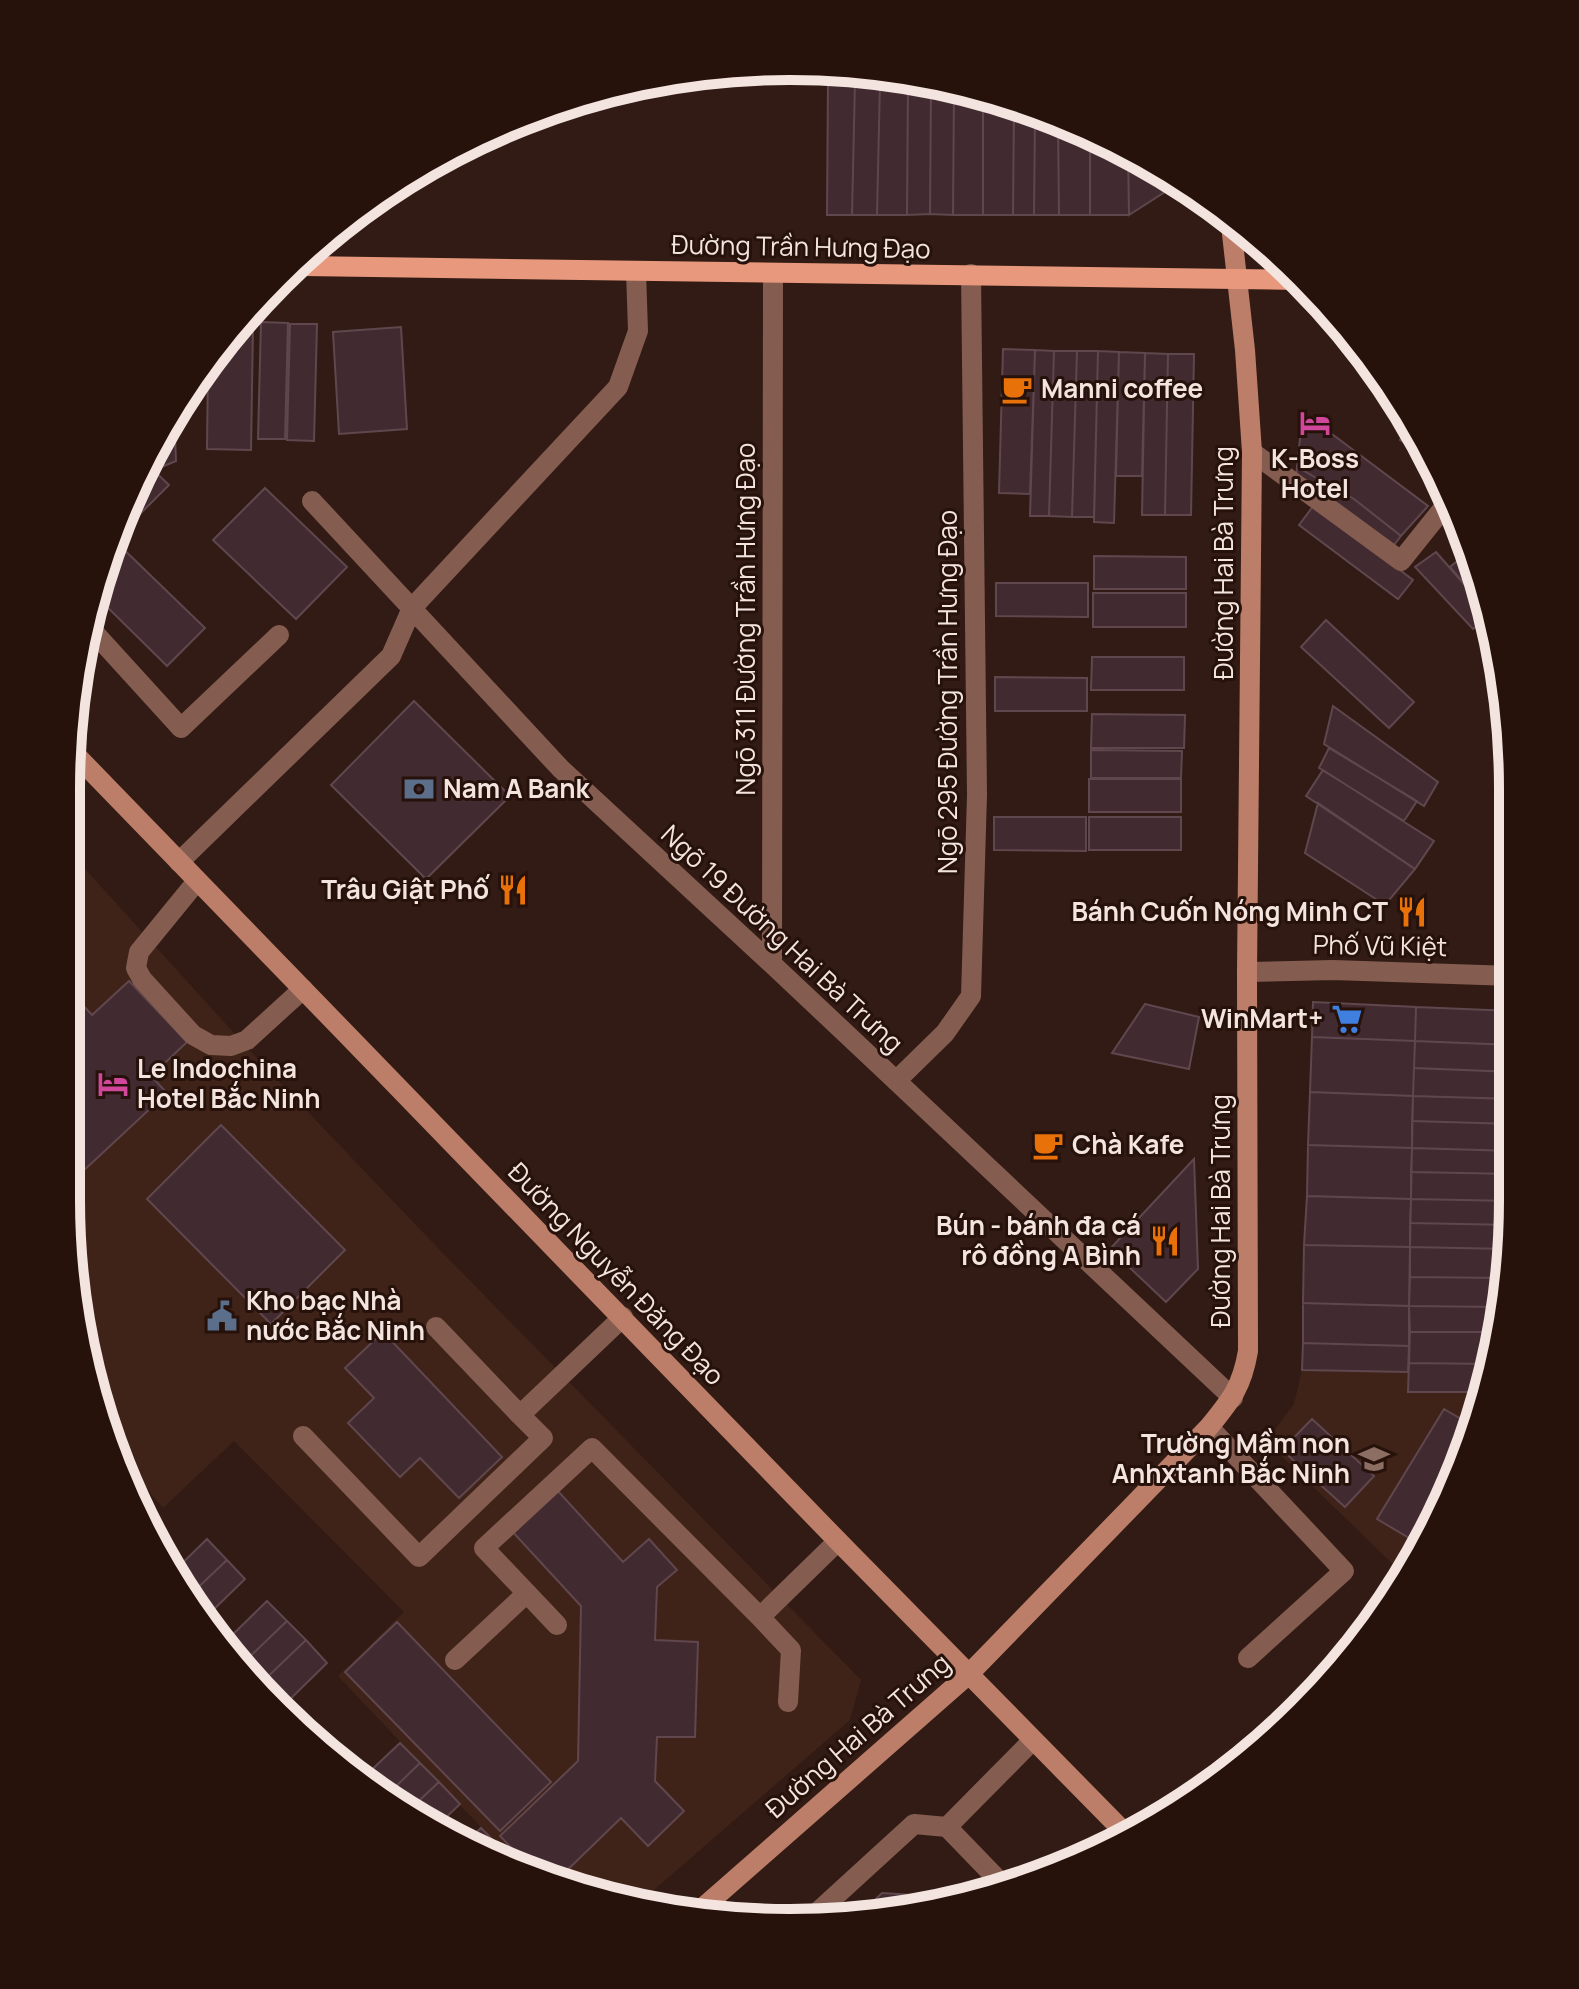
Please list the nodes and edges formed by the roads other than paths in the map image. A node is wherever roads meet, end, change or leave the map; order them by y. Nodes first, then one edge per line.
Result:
1 (1232, 236) edge
2 (316, 262) edge
3 (636, 271) junction
4 (773, 273) junction
5 (971, 274) junction
6 (1283, 280) edge
7 (1238, 281) junction
8 (1252, 452) junction
9 (312, 501) dead end
10 (1442, 510) edge
11 (412, 608) junction
12 (279, 635) dead end
13 (97, 636) edge
14 (81, 761) edge
15 (179, 862) junction
16 (197, 881) junction
17 (772, 964) junction
18 (1247, 972) junction
19 (1499, 976) edge
20 (303, 989) junction
21 (896, 1081) junction
22 (623, 1317) junction
23 (436, 1327) dead end
24 (1233, 1398) junction
25 (520, 1415) junction
26 (1209, 1427) junction
27 (303, 1436) dead end
28 (838, 1541) junction
29 (527, 1593) junction
30 (760, 1617) junction
31 (557, 1625) dead end
32 (1248, 1658) dead end
33 (455, 1660) dead end
34 (969, 1674) junction
35 (788, 1702) dead end
36 (1033, 1740) junction
37 (947, 1827) junction
38 (1119, 1827) edge
39 (996, 1878) edge
40 (707, 1904) edge
41 (823, 1908) edge

1 - 7 main road, Đường Hai Bà Trưng
2 - 3 main road, Đường Trần Hưng Đạo
3 - 4 main road, Đường Trần Hưng Đạo
3 - 11 street
4 - 5 main road, Đường Trần Hưng Đạo
4 - 17 street, Ngõ 311 Đường Trần Hưng Đạo
5 - 7 main road, Đường Trần Hưng Đạo
5 - 21 street, Ngõ 295 Đường Trần Hưng Đạo
6 - 7 main road, Đường Trần Hưng Đạo
7 - 8 main road, Đường Hai Bà Trưng
8 - 10 street
8 - 18 main road, Đường Hai Bà Trưng
9 - 11 street, Ngõ 19 Đường Hai Bà Trưng
11 - 15 street
11 - 17 street, Ngõ 19 Đường Hai Bà Trưng
12 - 13 street
14 - 15 main road, Đường Nguyễn Đăng Đạo
15 - 16 main road, Đường Nguyễn Đăng Đạo
16 - 20 main road, Đường Nguyễn Đăng Đạo
16 - 20 street
17 - 21 street, Ngõ 19 Đường Hai Bà Trưng
18 - 19 street, Phố Vũ Kiệt
18 - 24 main road, Đường Hai Bà Trưng
20 - 22 main road, Đường Nguyễn Đăng Đạo
21 - 24 street, Ngõ 19 Đường Hai Bà Trưng
22 - 25 street
22 - 28 main road, Đường Nguyễn Đăng Đạo
23 - 25 street
24 - 26 main road, Đường Hai Bà Trưng
25 - 27 street
26 - 32 street
26 - 34 main road, Đường Hai Bà Trưng
28 - 30 street
28 - 34 main road, Đường Nguyễn Đăng Đạo
29 - 30 street
29 - 31 street
29 - 33 street
30 - 35 street
34 - 36 main road, Đường Nguyễn Đăng Đạo
34 - 40 main road, Đường Hai Bà Trưng
36 - 37 street
36 - 38 main road, Đường Nguyễn Đăng Đạo
37 - 39 street
37 - 41 street

